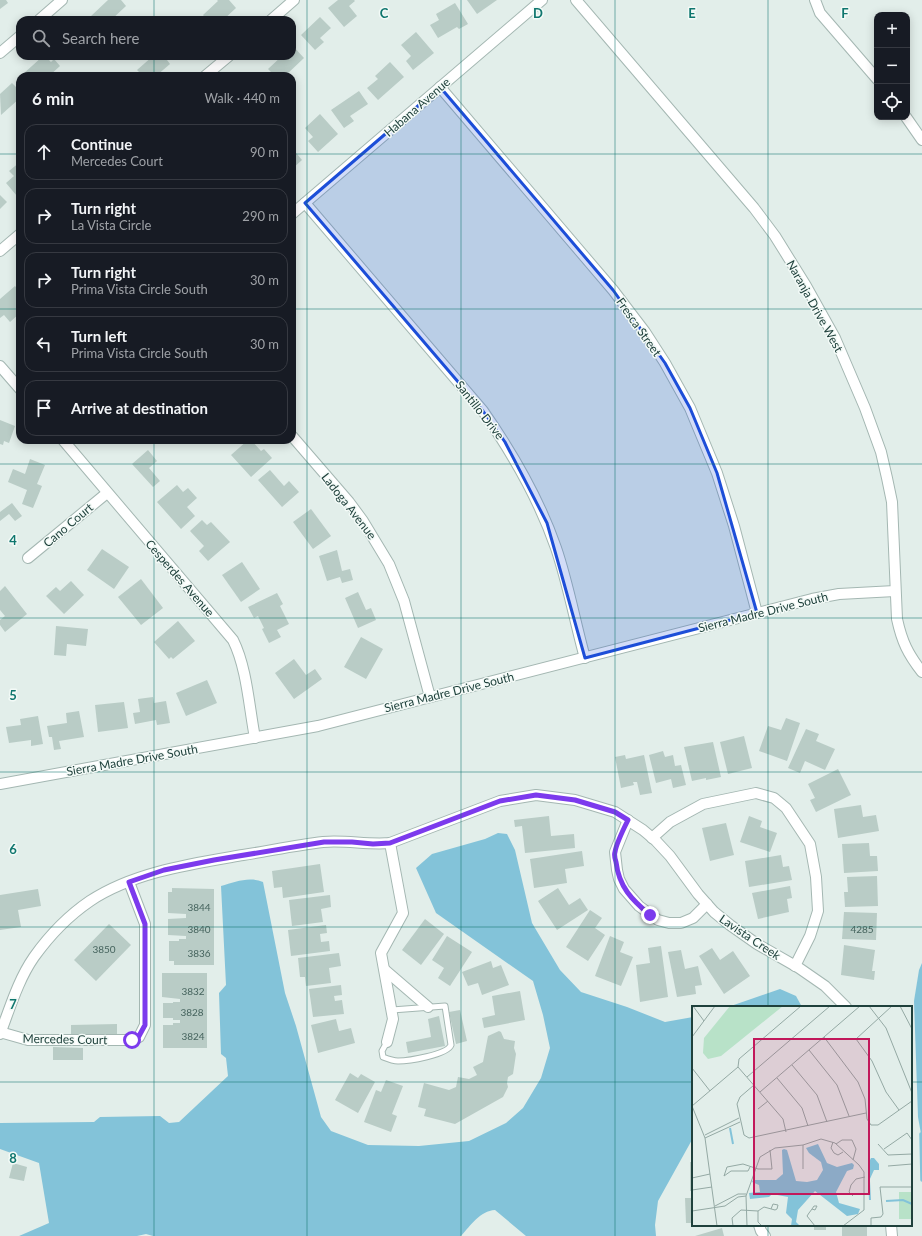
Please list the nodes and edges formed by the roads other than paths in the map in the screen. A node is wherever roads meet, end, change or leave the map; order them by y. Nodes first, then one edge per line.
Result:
1 (62, 0) edge
2 (294, 0) edge
3 (542, 0) edge
4 (576, 0) edge
5 (815, 0) edge
6 (44, 16) edge
7 (276, 16) edge
8 (16, 39) edge
9 (0, 53) edge
10 (224, 60) edge
11 (210, 72) edge
12 (874, 76) edge
13 (440, 87) junction
14 (908, 120) edge
15 (922, 140) edge
16 (305, 203) junction
17 (296, 211) edge
18 (16, 237) edge
19 (0, 251) edge
20 (0, 366) edge
21 (16, 384) edge
22 (296, 441) edge
23 (66, 444) edge
24 (107, 493) junction
25 (28, 558) dead end
26 (895, 590) junction
27 (756, 613) junction
28 (585, 658) junction
29 (922, 672) edge
30 (430, 697) junction
31 (255, 738) junction
32 (0, 784) edge
33 (628, 820) junction
34 (652, 838) junction
35 (390, 843) junction
36 (129, 882) junction
37 (707, 904) junction
38 (795, 966) junction
39 (385, 970) junction
40 (845, 1006) edge
41 (428, 1007) junction
42 (392, 1010) junction
43 (0, 1033) edge
44 (387, 1042) joint
45 (759, 1226) edge
46 (891, 1226) edge
47 (765, 1236) edge
48 (892, 1236) edge

1 - 6 street
2 - 7 street
3 - 13 street, Habana Avenue
4 - 26 street, Naranja Drive West
5 - 12 street
8 - 9 street
10 - 11 street
13 - 16 street, Habana Avenue
13 - 27 street, Fresca Street
14 - 15 street
16 - 17 street, Habana Avenue
16 - 28 street, Santillo Drive
18 - 19 street
20 - 21 street
22 - 30 street, Ladoga Avenue
23 - 24 street, Cesperdes Avenue
24 - 25 street, Cano Court
24 - 31 street, Cesperdes Avenue
26 - 27 street, Sierra Madre Drive South
26 - 29 street, Naranja Drive West
27 - 28 street, Sierra Madre Drive South
28 - 30 street, Sierra Madre Drive South
30 - 31 street, Sierra Madre Drive South
31 - 32 street, Sierra Madre Drive South
33 - 34 street, Lavista Creek
33 - 35 street, Lavista Creek
33 - 37 street
34 - 37 street, Lavista Creek
34 - 38 street
35 - 36 street, Lavista Creek
35 - 39 street
36 - 43 street, Lavista Creek
36 - 43 street, Mercedes Court
37 - 38 street, Lavista Creek
38 - 40 street, Lavista Creek
39 - 41 street
39 - 42 street
41 - 42 lane
41 - 44 lane
42 - 44 street
45 - 47 street
46 - 48 street

